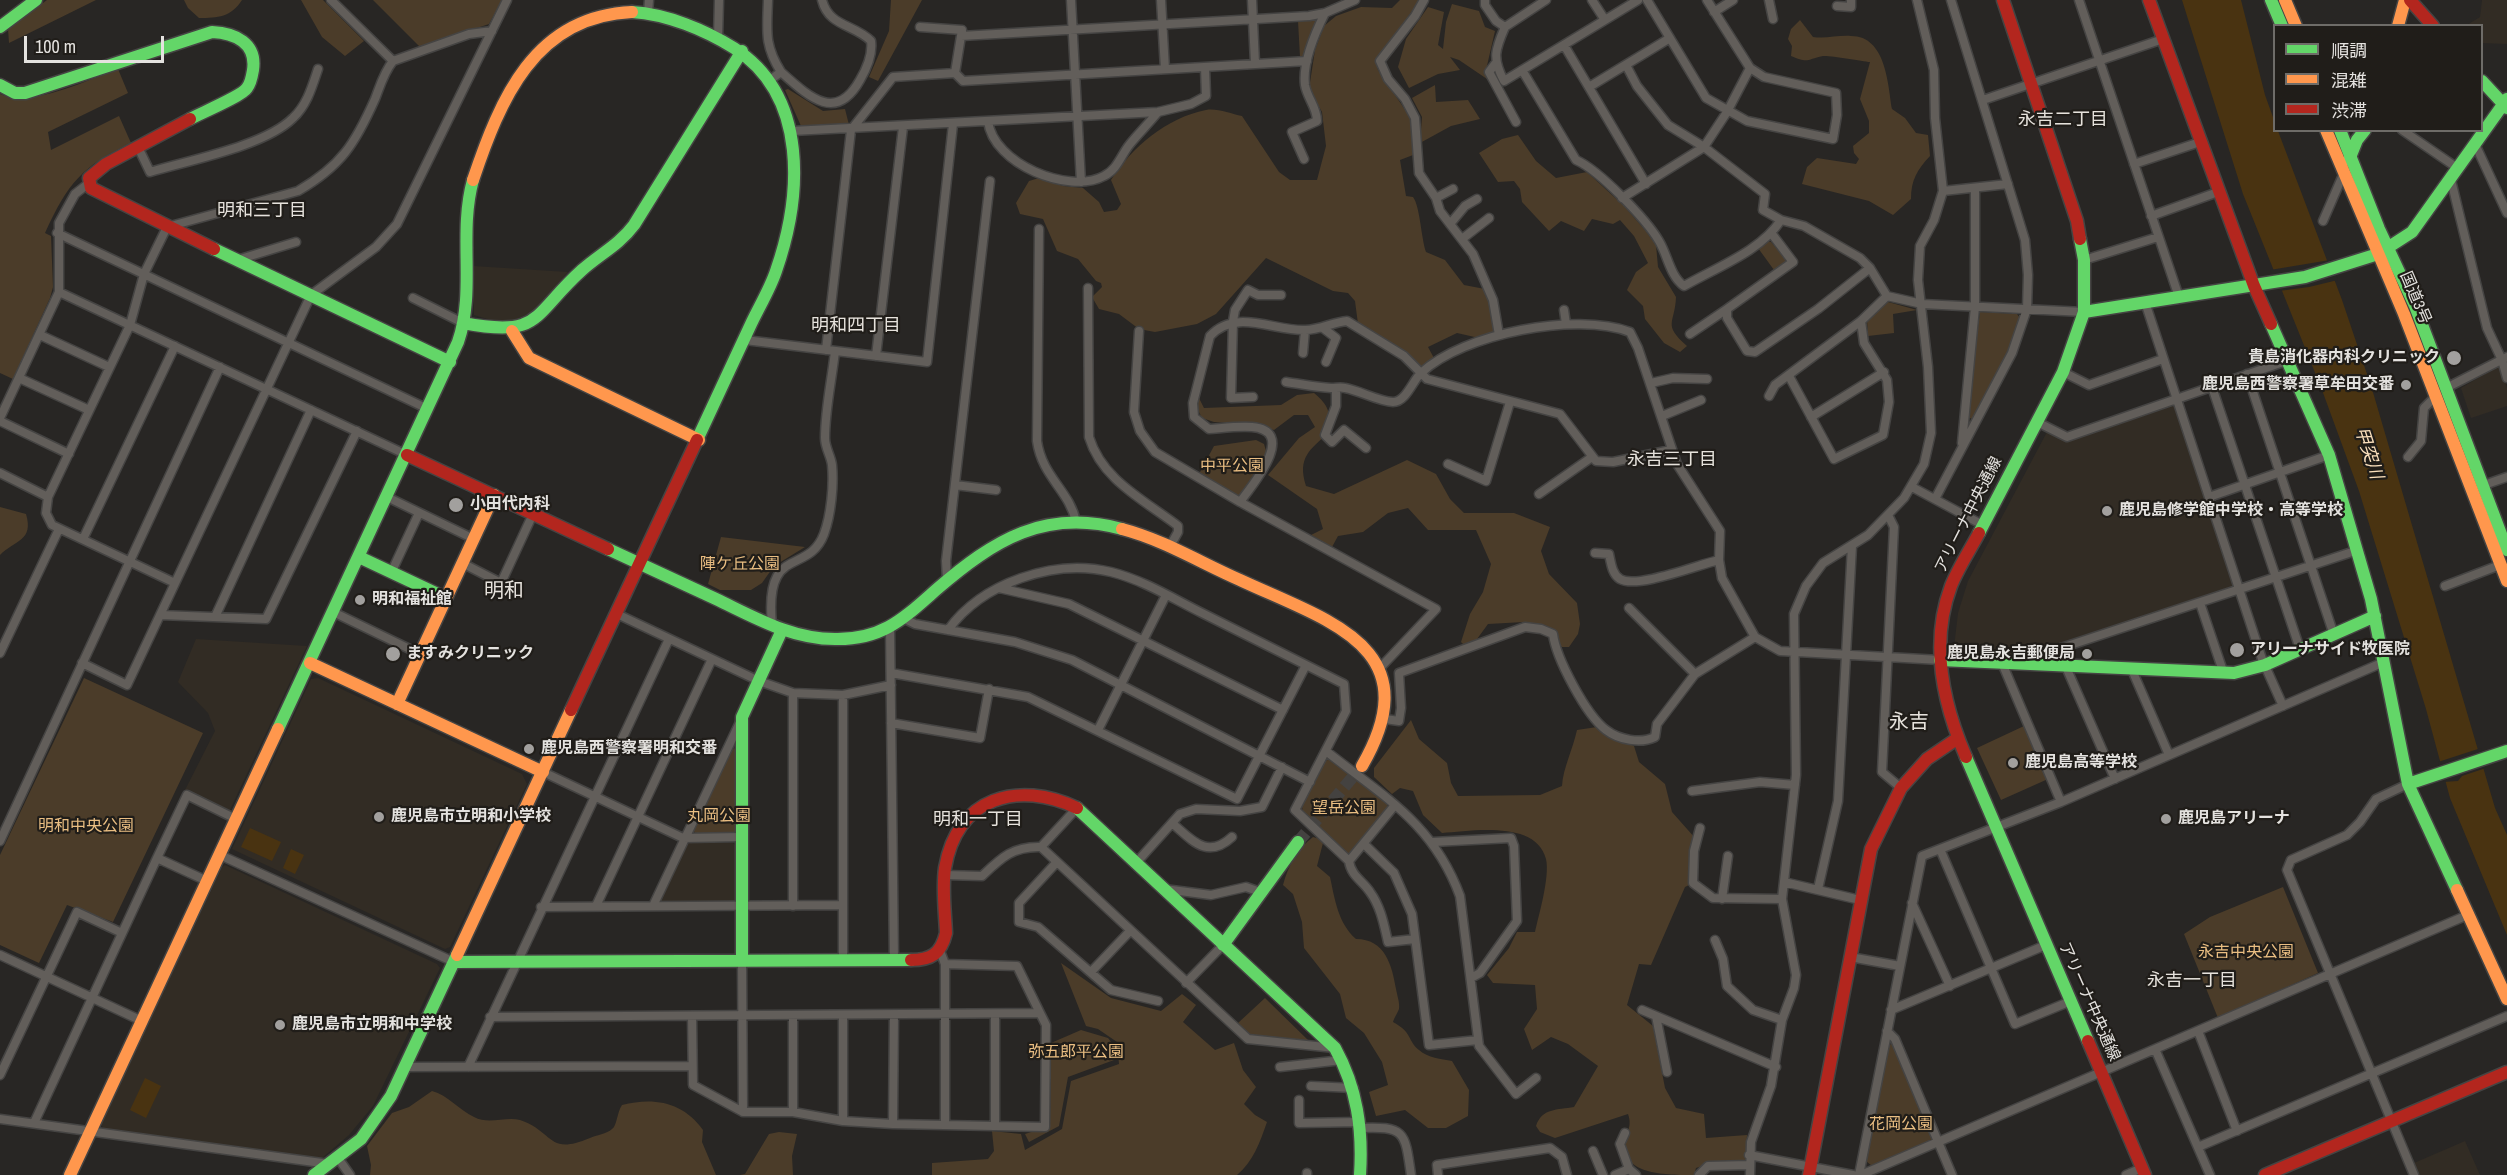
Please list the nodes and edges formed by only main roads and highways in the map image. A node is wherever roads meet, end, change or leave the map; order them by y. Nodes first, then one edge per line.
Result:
1 (36, 0) edge
2 (2003, 0) edge
3 (2149, 0) edge
4 (2271, 0) edge
5 (2405, 0) edge
6 (2410, 0) edge
7 (2289, 1) edge
8 (2281, 24) edge
9 (2295, 24) edge
10 (2399, 24) edge
11 (2431, 24) edge
12 (0, 27) edge
13 (742, 51) junction
14 (2483, 83) edge
15 (0, 85) edge
16 (2506, 104) edge
17 (2327, 132) edge
18 (2341, 132) edge
19 (2363, 132) edge
20 (2351, 156) junction
21 (2343, 175) junction
22 (2383, 251) junction
23 (2260, 285) junction
24 (2084, 312) junction
25 (464, 323) junction
26 (512, 331) junction
27 (450, 362) junction
28 (2441, 392) junction
29 (699, 440) junction
30 (407, 455) junction
31 (494, 495) junction
32 (2507, 550) edge
33 (359, 557) junction
34 (640, 564) junction
35 (2507, 582) edge
36 (446, 598) junction
37 (2375, 616) junction
38 (777, 628) junction
39 (1940, 660) junction
40 (310, 663) junction
41 (397, 704) junction
42 (1958, 738) junction
43 (2507, 751) edge
44 (1362, 766) tunnel mouth
45 (543, 772) junction
46 (2413, 783) junction
47 (1298, 842) tunnel mouth
48 (1223, 945) junction
49 (742, 960) junction
50 (454, 962) junction
51 (2507, 999) edge
52 (2507, 1072) edge
53 (1810, 1171) edge
54 (2143, 1172) edge
55 (70, 1175) edge
56 (314, 1175) edge
57 (1360, 1175) edge
58 (2265, 1175) edge

1 - 12 main road
2 - 24 main road, アリーナ中央通線
3 - 23 main road
4 - 8 main road
5 - 10 main road
6 - 11 main road
7 - 9 main road
13 - 25 main road
13 - 26 main road
13 - 29 main road
14 - 16 main road
15 - 27 main road
16 - 22 main road
17 - 21 main road, 国道3号
18 - 20 main road, 国道3号
19 - 20 main road
20 - 21 main road
20 - 22 main road, 国道3号
21 - 22 main road, 国道3号
22 - 23 main road
22 - 28 main road, 国道3号
23 - 24 main road
23 - 37 main road
24 - 39 main road, アリーナ中央通線
25 - 26 main road
25 - 27 main road
26 - 29 main road
27 - 30 main road
28 - 32 main road, 国道3号
28 - 35 main road, 国道3号
29 - 34 main road
30 - 31 main road
30 - 33 main road
31 - 34 main road
31 - 36 main road
33 - 36 main road
33 - 40 main road
34 - 38 main road
34 - 45 main road
36 - 41 main road
37 - 39 main road
37 - 46 main road
38 - 44 main road
38 - 49 main road
39 - 42 main road, アリーナ中央通線
40 - 41 main road
40 - 55 main road
41 - 45 main road
42 - 53 main road
42 - 54 main road, アリーナ中央通線
43 - 46 main road
45 - 50 main road
46 - 51 main road
47 - 48 main road
48 - 49 main road
48 - 57 main road
49 - 50 main road
50 - 56 main road
52 - 58 main road

